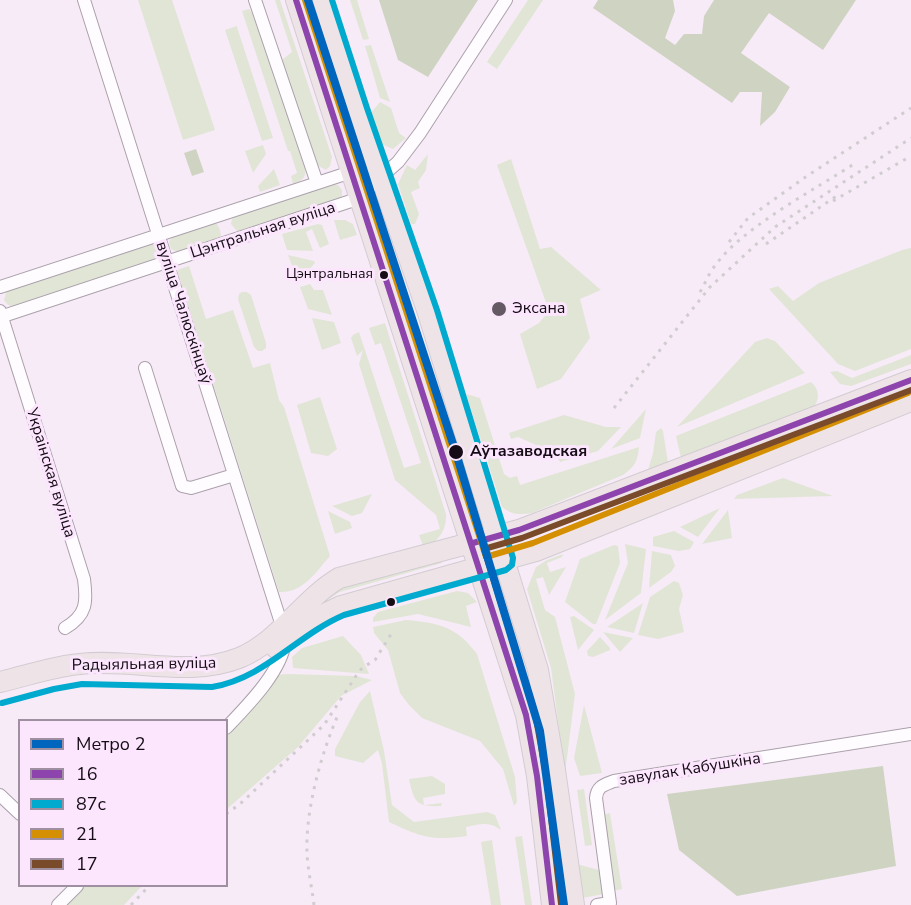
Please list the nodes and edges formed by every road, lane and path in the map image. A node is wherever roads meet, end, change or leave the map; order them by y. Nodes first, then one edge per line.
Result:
1 (84, 0) edge
2 (255, 0) edge
3 (296, 0) edge
4 (323, 0) edge
5 (506, 0) edge
6 (351, 172) junction
7 (381, 177) junction
8 (317, 183) junction
9 (360, 198) junction
10 (158, 234) junction
11 (167, 262) junction
12 (0, 287) edge
13 (1, 315) edge
14 (145, 368) dead end
15 (911, 380) edge
16 (911, 401) edge
17 (234, 474) junction
18 (497, 537) junction
19 (472, 543) junction
20 (504, 561) junction
21 (480, 568) junction
22 (65, 628) dead end
23 (284, 634) junction
24 (0, 682) edge
25 (0, 694) edge
26 (228, 726) edge
27 (911, 734) edge
28 (0, 795) edge
29 (18, 812) edge
30 (75, 887) edge
31 (553, 900) edge
32 (58, 905) edge
33 (574, 905) edge
34 (597, 905) edge

1 - 10 street, вуліца Чалюскінцаў
2 - 8 street
3 - 6 main road
4 - 7 main road
5 - 7 street, Цэнтральная вуліца
6 - 7 street, Цэнтральная вуліца
6 - 8 street, Цэнтральная вуліца
6 - 9 main road
7 - 9 street, Цэнтральная вуліца
7 - 18 main road
8 - 10 street, Цэнтральная вуліца
9 - 11 street, Цэнтральная вуліца
9 - 19 main road
10 - 11 street, вуліца Чалюскінцаў
10 - 12 street, Цэнтральная вуліца
11 - 13 street, Цэнтральная вуліца
11 - 17 street, вуліца Чалюскінцаў
13 - 22 street, Украінская вуліца
14 - 17 street
15 - 18 main road, Радыяльная вуліца
16 - 20 main road, Радыяльная вуліца
17 - 23 street, вуліца Чалюскінцаў
18 - 19 main road, Радыяльная вуліца
18 - 20 main road
19 - 21 main road
19 - 23 main road, Радыяльная вуліца
20 - 21 main road, Радыяльная вуліца
20 - 33 main road
21 - 23 main road, Радыяльная вуліца
21 - 31 main road
23 - 24 main road, Радыяльная вуліца
23 - 25 main road, Радыяльная вуліца
23 - 26 street
27 - 34 street, завулак Кабушкіна
28 - 29 street
30 - 32 street

